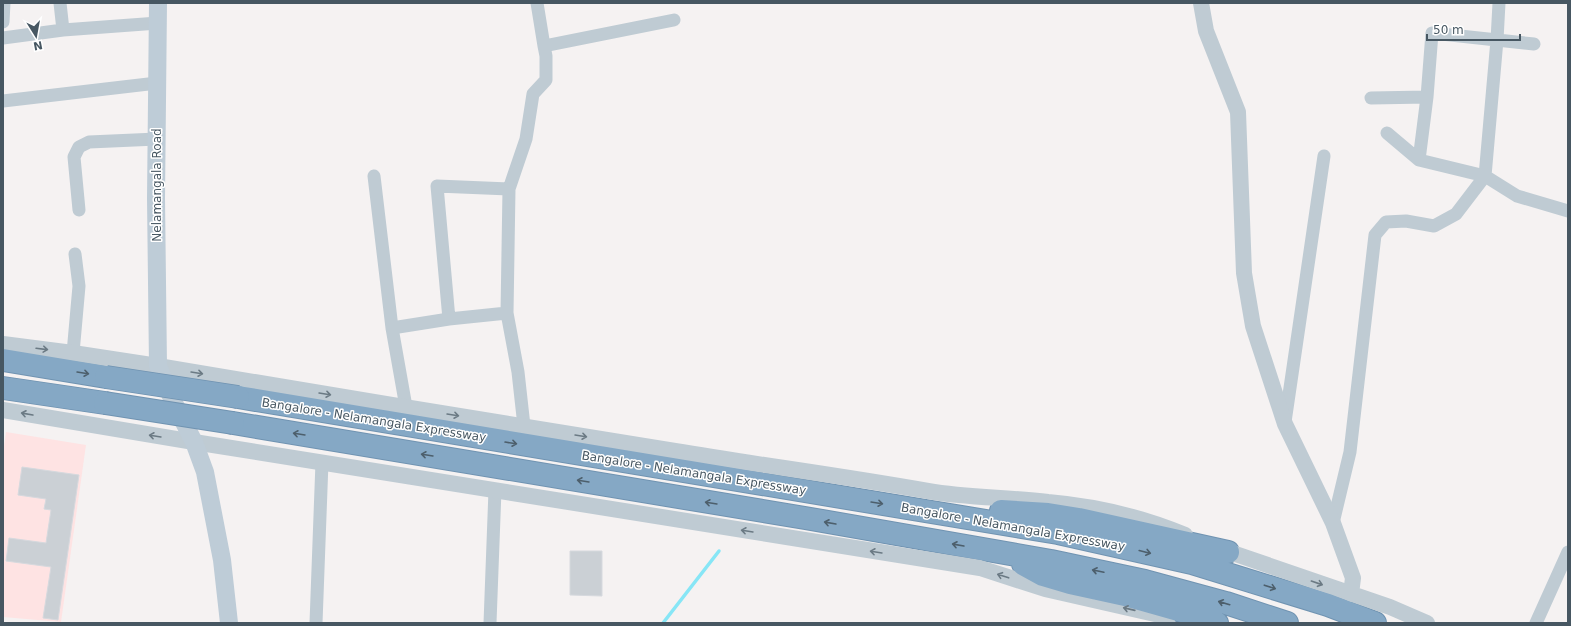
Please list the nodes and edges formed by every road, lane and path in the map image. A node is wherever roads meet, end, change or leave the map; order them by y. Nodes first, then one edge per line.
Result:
1 (4, 3) edge
2 (60, 3) edge
3 (158, 3) edge
4 (537, 3) edge
5 (1201, 3) edge
6 (1498, 3) edge
7 (674, 20) dead end
8 (3, 22) edge
9 (158, 23) junction
10 (63, 30) junction
11 (3, 38) edge
12 (1497, 40) junction
13 (1534, 44) dead end
14 (544, 46) junction
15 (157, 83) junction
16 (1427, 97) junction
17 (1371, 98) dead end
18 (3, 101) edge
19 (1387, 133) dead end
20 (157, 139) junction
21 (1324, 156) dead end
22 (1419, 160) junction
23 (374, 176) dead end
24 (1484, 176) junction
25 (509, 189) junction
26 (79, 210) dead end
27 (1568, 211) edge
28 (75, 254) dead end
29 (507, 313) junction
30 (449, 319) junction
31 (392, 328) junction
32 (3, 344) edge
33 (73, 353) junction
34 (3, 360) edge
35 (158, 366) junction
36 (3, 388) edge
37 (406, 407) junction
38 (3, 410) edge
39 (1285, 424) junction
40 (524, 426) junction
41 (194, 442) junction
42 (322, 462) junction
43 (495, 490) junction
44 (942, 513) junction
45 (1333, 523) junction
46 (996, 552) junction
47 (1228, 552) junction
48 (1568, 552) edge
49 (1351, 594) junction
50 (229, 623) edge
51 (316, 623) edge
52 (490, 623) edge
53 (1194, 623) edge
54 (1217, 623) edge
55 (1288, 623) edge
56 (1375, 623) edge
57 (1427, 623) edge
58 (1536, 623) edge

1 - 8 street
2 - 10 street
3 - 9 main road, Nelamangala Road
4 - 14 street
5 - 39 street
6 - 12 street
7 - 14 street
9 - 10 street
9 - 15 main road, Nelamangala Road
10 - 11 street
12 - 13 street
12 - 16 street
12 - 24 street
14 - 25 street
15 - 18 street
15 - 20 main road, Nelamangala Road
16 - 17 street
16 - 22 street
19 - 22 street
20 - 26 street
20 - 35 main road, Nelamangala Road
21 - 39 street
22 - 24 street
23 - 31 street
24 - 27 street
24 - 45 street
25 - 29 street
25 - 30 street
28 - 33 street
29 - 30 street
29 - 40 street
30 - 31 street
31 - 37 street
32 -> 33 street
33 - 35 street
34 -> 44 highway, Bangalore - Nelamangala Expressway, bridge
35 -> 37 street
35 - 41 main road
46 -> 36 highway, Bangalore - Nelamangala Expressway, bridge
37 -> 40 street
41 -> 38 street
39 - 45 street
40 -> 47 street
41 - 42 street
41 - 50 main road
42 - 43 street
42 - 51 street
43 - 52 street
53 -> 43 street
44 - 47 highway
44 -> 56 highway, Bangalore - Nelamangala Expressway
45 - 49 street
46 - 54 highway
55 -> 46 highway, Bangalore - Nelamangala Expressway
47 -> 49 street
48 - 58 street
49 - 57 street

